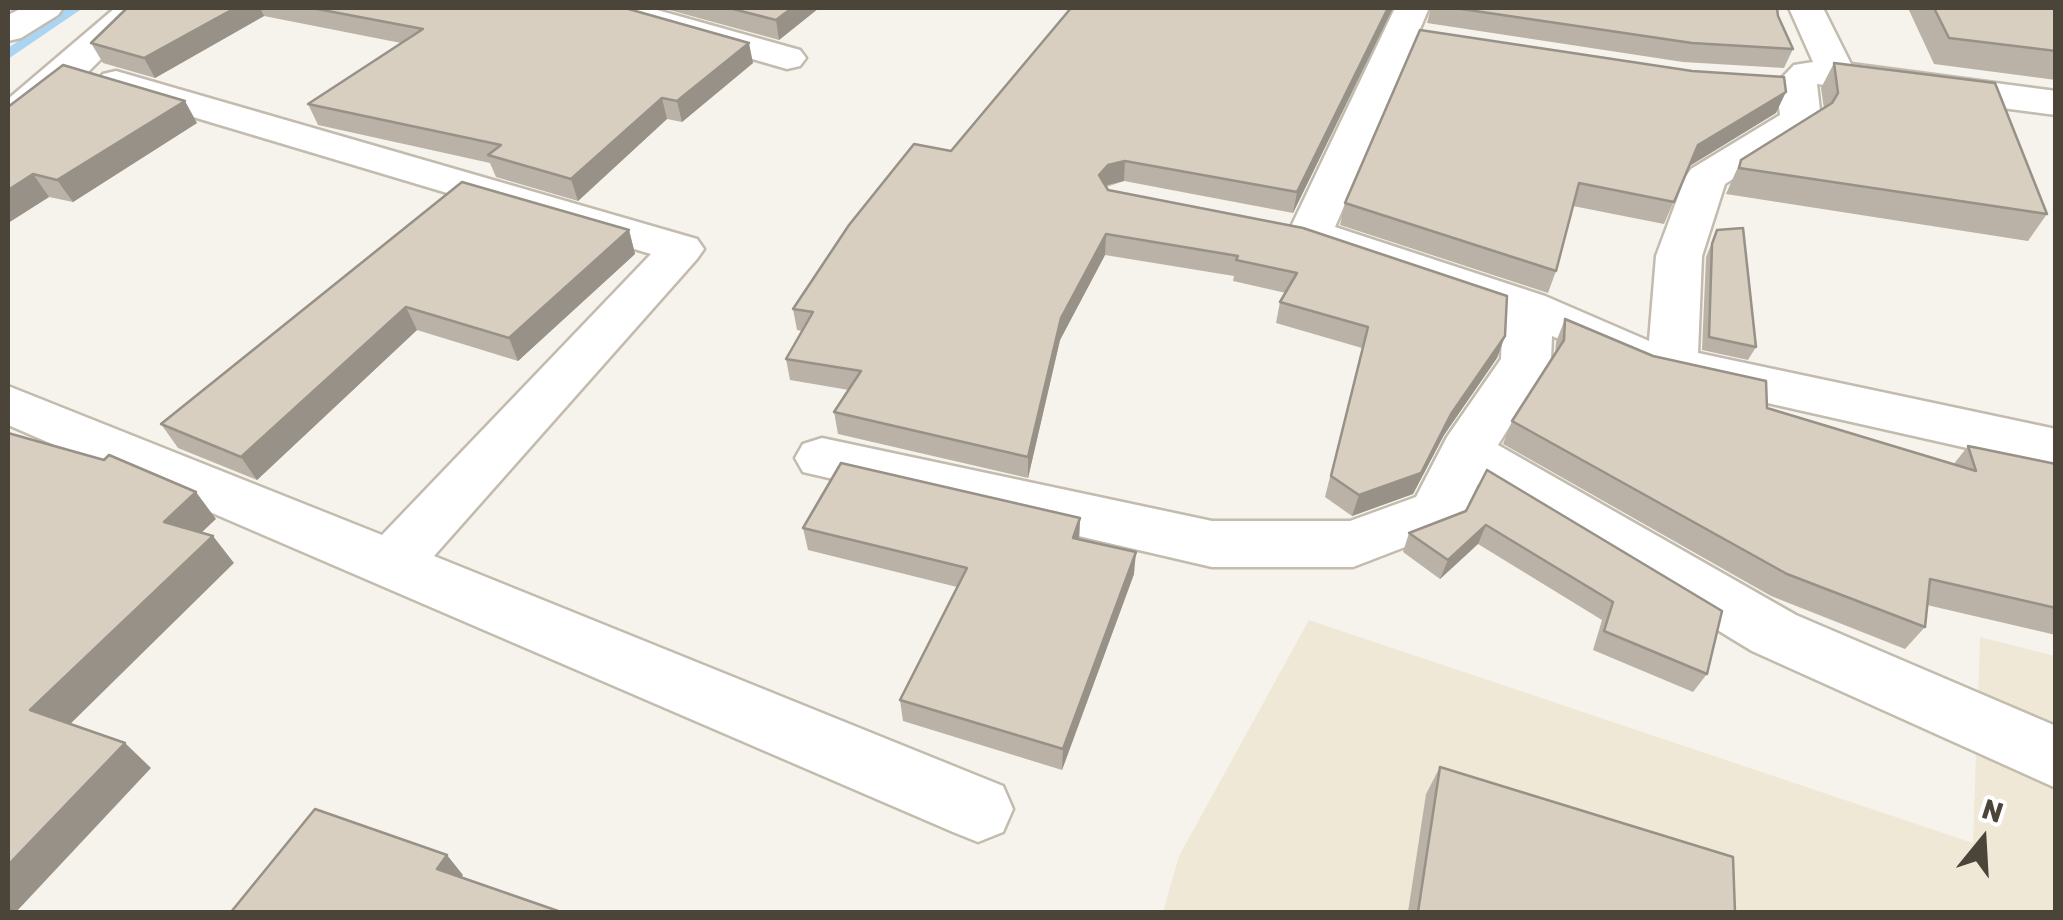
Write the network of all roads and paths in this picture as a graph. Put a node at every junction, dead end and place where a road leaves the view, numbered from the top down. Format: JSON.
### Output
{"nodes":[{"id":1,"x":46,"y":8,"type":"edge"},
{"id":2,"x":135,"y":8,"type":"edge"},
{"id":3,"x":613,"y":8,"type":"edge"},
{"id":4,"x":1806,"y":8,"type":"edge"},
{"id":5,"x":1416,"y":26,"type":"edge"},
{"id":6,"x":8,"y":30,"type":"edge"},
{"id":7,"x":787,"y":58,"type":"dead end"},
{"id":8,"x":70,"y":68,"type":"junction"},
{"id":9,"x":1838,"y":73,"type":"junction"},
{"id":10,"x":2056,"y":103,"type":"edge"},
{"id":11,"x":8,"y":118,"type":"edge"},
{"id":12,"x":463,"y":184,"type":"junction"},
{"id":13,"x":417,"y":221,"type":"edge"},
{"id":14,"x":1528,"y":306,"type":"junction"},
{"id":15,"x":1672,"y":364,"type":"junction"},
{"id":16,"x":8,"y":404,"type":"edge"},
{"id":17,"x":2056,"y":449,"type":"edge"},
{"id":18,"x":1466,"y":451,"type":"junction"},
{"id":19,"x":822,"y":458,"type":"dead end"},
{"id":20,"x":391,"y":564,"type":"junction"},
{"id":21,"x":2056,"y":758,"type":"edge"},
{"id":22,"x":978,"y":810,"type":"dead end"}],
"edges":[{"from":1,"to":6,"type":"street"},
{"from":2,"to":8,"type":"street"},
{"from":3,"to":7,"type":"street"},
{"from":4,"to":9,"type":"street"},
{"from":5,"to":14,"type":"street"},
{"from":8,"to":11,"type":"street"},
{"from":8,"to":12,"type":"street"},
{"from":9,"to":10,"type":"street"},
{"from":9,"to":15,"type":"street"},
{"from":12,"to":13,"type":"street"},
{"from":12,"to":20,"type":"street"},
{"from":14,"to":15,"type":"street"},
{"from":14,"to":18,"type":"street"},
{"from":15,"to":17,"type":"street"},
{"from":16,"to":20,"type":"street"},
{"from":18,"to":19,"type":"street"},
{"from":18,"to":21,"type":"street"},
{"from":20,"to":22,"type":"street"}]}
